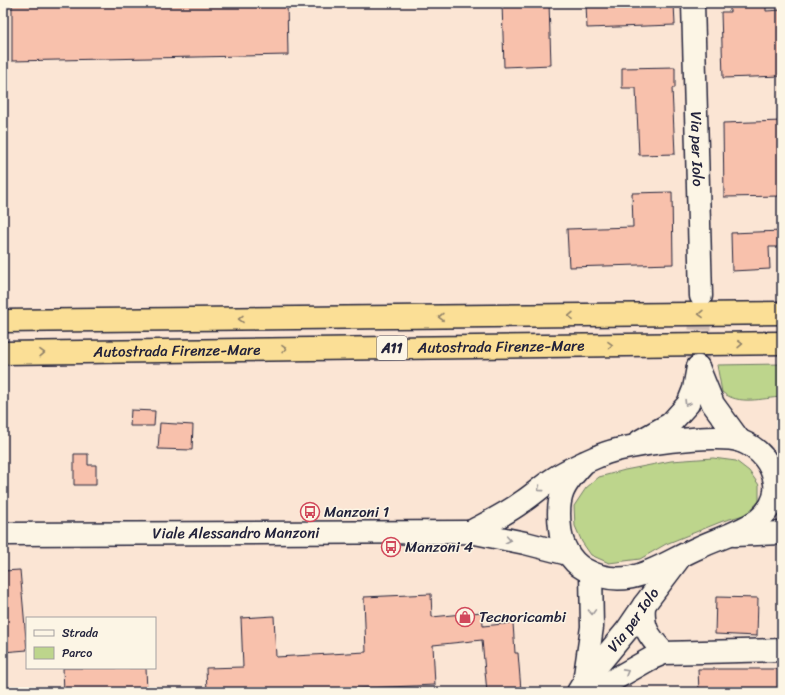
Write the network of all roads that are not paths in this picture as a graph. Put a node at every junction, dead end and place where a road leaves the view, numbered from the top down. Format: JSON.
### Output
{"nodes":[{"id":1,"x":693,"y":3,"type":"edge"},
{"id":2,"x":701,"y":296,"type":"tunnel mouth"},
{"id":3,"x":782,"y":314,"type":"edge"},
{"id":4,"x":3,"y":321,"type":"edge"},
{"id":5,"x":782,"y":343,"type":"edge"},
{"id":6,"x":3,"y":353,"type":"edge"},
{"id":7,"x":740,"y":441,"type":"junction"},
{"id":8,"x":629,"y":447,"type":"junction"},
{"id":9,"x":585,"y":462,"type":"junction"},
{"id":10,"x":774,"y":462,"type":"edge"},
{"id":11,"x":470,"y":532,"type":"junction"},
{"id":12,"x":782,"y":533,"type":"edge"},
{"id":13,"x":3,"y":534,"type":"edge"},
{"id":14,"x":730,"y":536,"type":"junction"},
{"id":15,"x":568,"y":554,"type":"junction"},
{"id":16,"x":681,"y":556,"type":"junction"},
{"id":17,"x":590,"y":573,"type":"junction"},
{"id":18,"x":644,"y":605,"type":"junction"},
{"id":19,"x":782,"y":650,"type":"edge"},
{"id":20,"x":664,"y":653,"type":"junction"},
{"id":21,"x":585,"y":689,"type":"edge"}],
"edges":[{"from":1,"to":2,"type":"street","name":"Via per Iolo"},
{"from":3,"to":4,"type":"highway","name":"Autostrada Firenze-Mare","number":"A11","one_way":true},
{"from":6,"to":5,"type":"highway","name":"Autostrada Firenze-Mare","number":"A11","one_way":true},
{"from":7,"to":8,"type":"street"},
{"from":7,"to":8,"type":"street","one_way":true},
{"from":7,"to":10,"type":"street"},
{"from":8,"to":9,"type":"street"},
{"from":9,"to":11,"type":"street","one_way":true},
{"from":9,"to":15,"type":"street"},
{"from":10,"to":14,"type":"street"},
{"from":11,"to":13,"type":"street","name":"Viale Alessandro Manzoni"},
{"from":11,"to":15,"type":"street","name":"Viale Alessandro Manzoni","one_way":true},
{"from":12,"to":14,"type":"street"},
{"from":14,"to":16,"type":"street"},
{"from":15,"to":17,"type":"street"},
{"from":16,"to":17,"type":"street"},
{"from":16,"to":18,"type":"street","name":"Via per Iolo"},
{"from":17,"to":21,"type":"street","name":"Via per Iolo","one_way":true},
{"from":18,"to":20,"type":"street"},
{"from":18,"to":21,"type":"street","name":"Via per Iolo"},
{"from":19,"to":20,"type":"street"},
{"from":21,"to":20,"type":"street","one_way":true}]}
